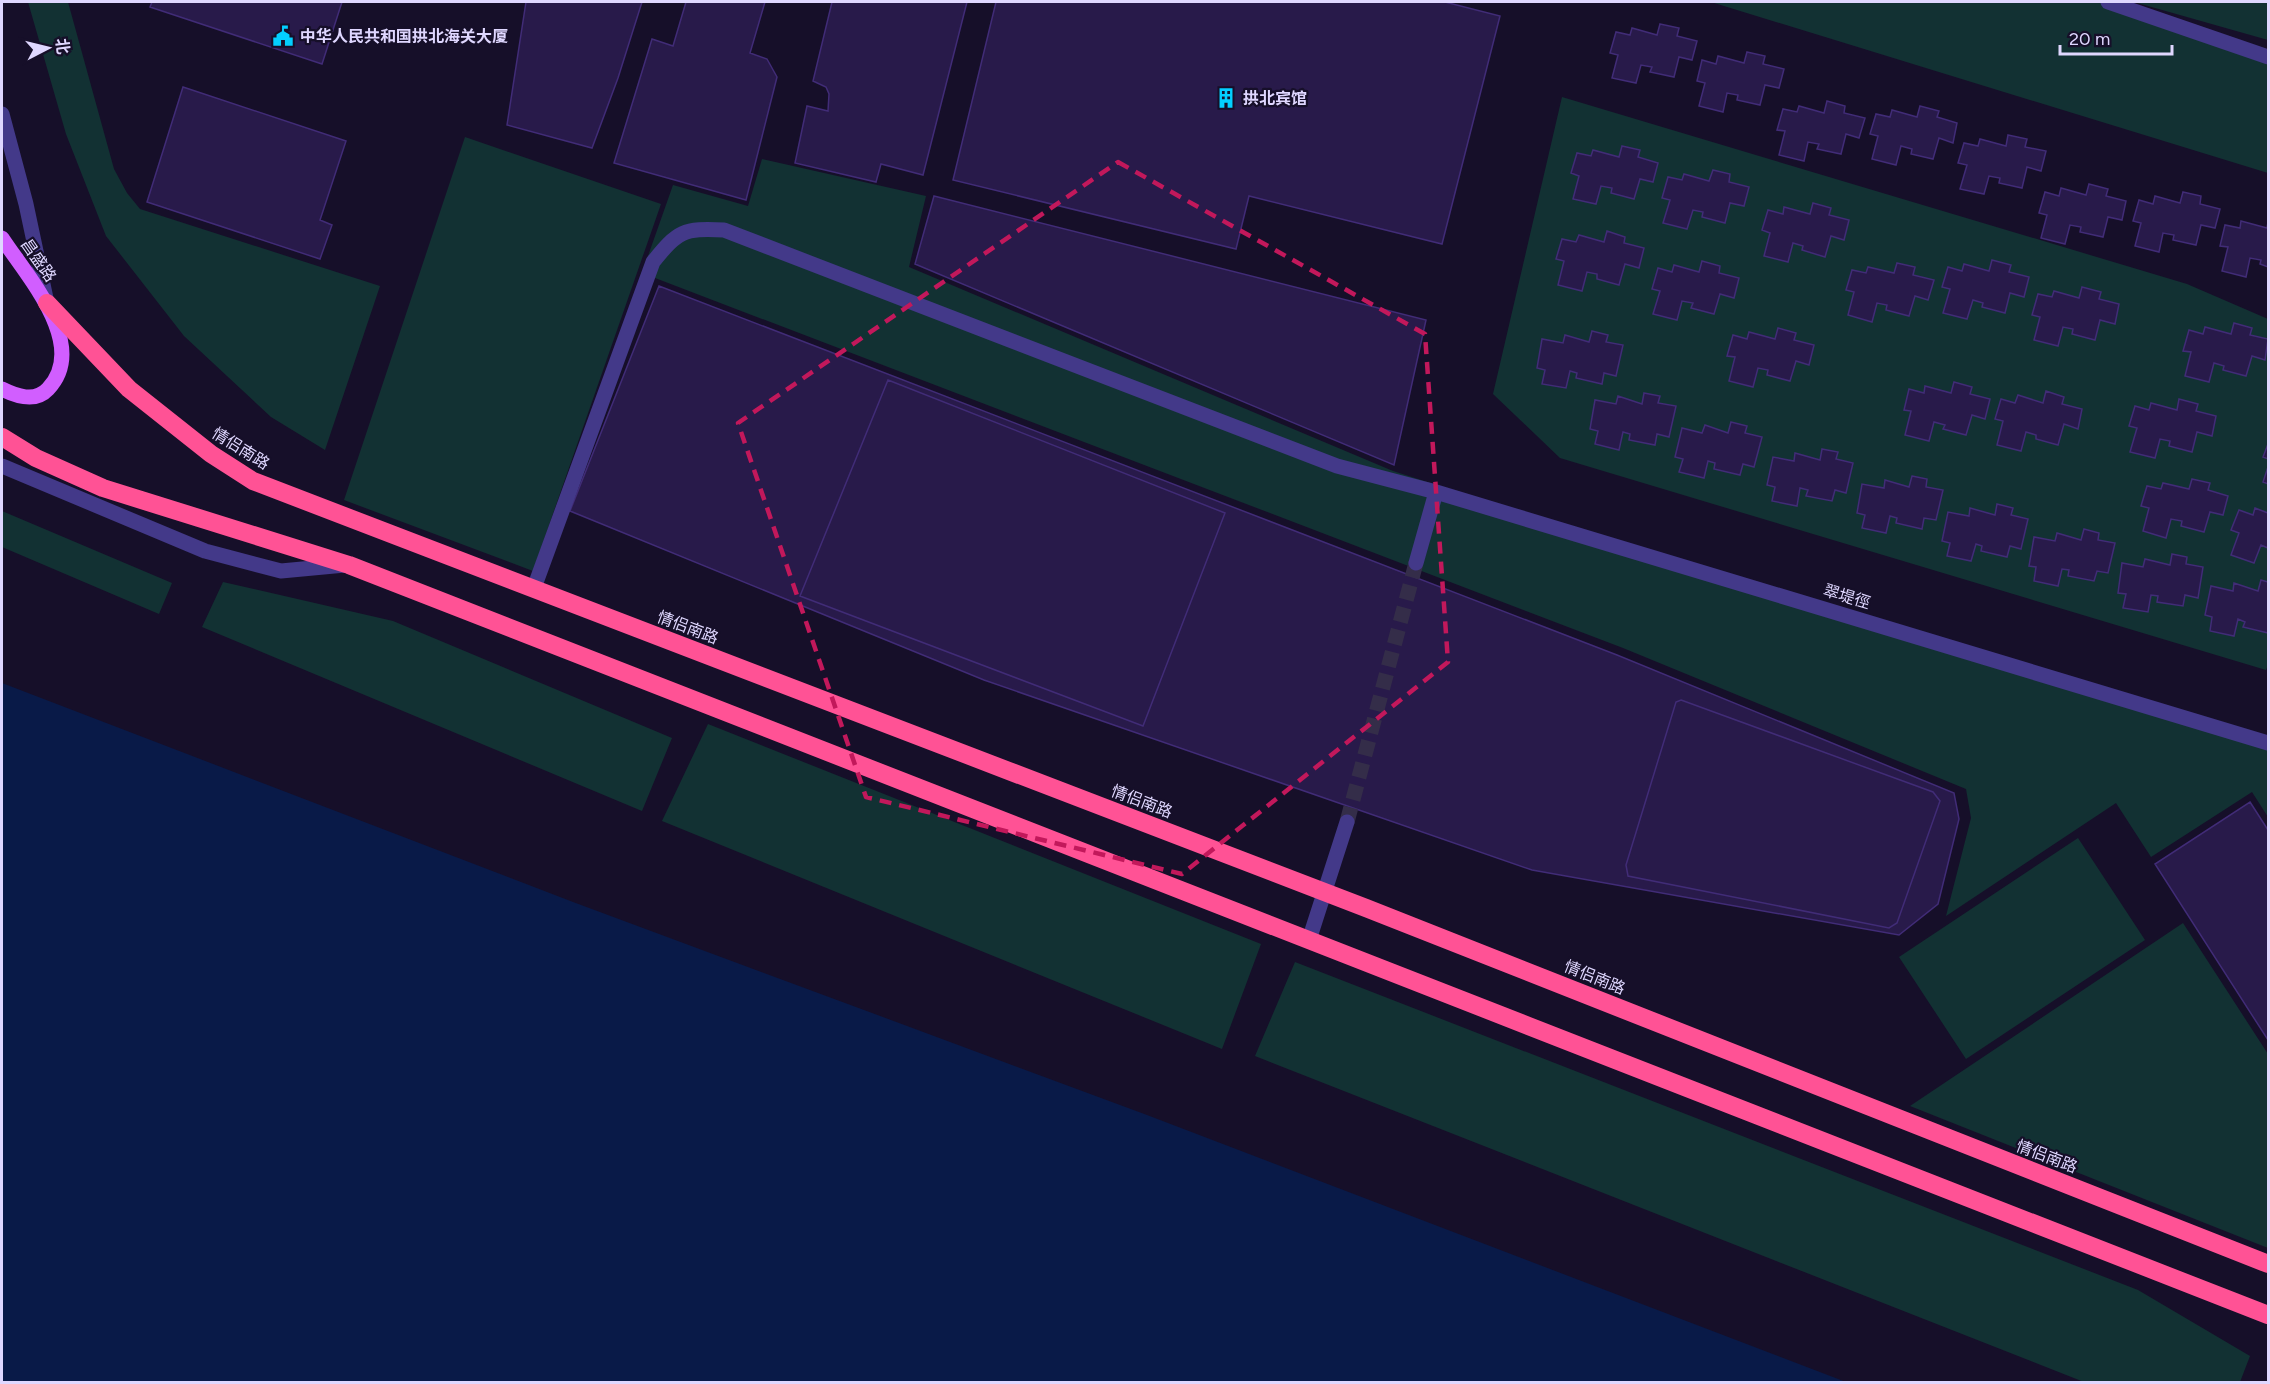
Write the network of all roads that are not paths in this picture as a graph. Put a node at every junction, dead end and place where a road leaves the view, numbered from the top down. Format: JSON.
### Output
{"nodes":[{"id":1,"x":2108,"y":2,"type":"edge"},
{"id":2,"x":2268,"y":57,"type":"edge"},
{"id":3,"x":2,"y":114,"type":"edge"},
{"id":4,"x":2,"y":238,"type":"edge"},
{"id":5,"x":47,"y":303,"type":"junction"},
{"id":6,"x":2,"y":389,"type":"edge"},
{"id":7,"x":2,"y":437,"type":"edge"},
{"id":8,"x":2,"y":466,"type":"edge"},
{"id":9,"x":1436,"y":492,"type":"junction"},
{"id":10,"x":1416,"y":563,"type":"tunnel mouth"},
{"id":11,"x":349,"y":565,"type":"junction"},
{"id":12,"x":534,"y":588,"type":"junction"},
{"id":13,"x":2268,"y":742,"type":"edge"},
{"id":14,"x":1347,"y":822,"type":"tunnel mouth"},
{"id":15,"x":1326,"y":892,"type":"junction"},
{"id":16,"x":1309,"y":940,"type":"junction"},
{"id":17,"x":2268,"y":1264,"type":"edge"},
{"id":18,"x":2268,"y":1315,"type":"edge"}],
"edges":[{"from":1,"to":2,"type":"street"},
{"from":3,"to":5,"type":"street"},
{"from":4,"to":5,"type":"main road","name":"昌盛路"},
{"from":5,"to":6,"type":"main road","name":"昌盛路"},
{"from":5,"to":12,"type":"highway","name":"情侣南路"},
{"from":7,"to":11,"type":"highway"},
{"from":8,"to":11,"type":"street"},
{"from":9,"to":10,"type":"street"},
{"from":9,"to":12,"type":"street","name":"翠堤徑"},
{"from":9,"to":13,"type":"street","name":"翠堤徑"},
{"from":11,"to":16,"type":"highway"},
{"from":12,"to":15,"type":"highway","name":"情侣南路"},
{"from":14,"to":15,"type":"street"},
{"from":15,"to":16,"type":"street"},
{"from":15,"to":17,"type":"highway","name":"情侣南路"},
{"from":16,"to":18,"type":"highway"}]}
